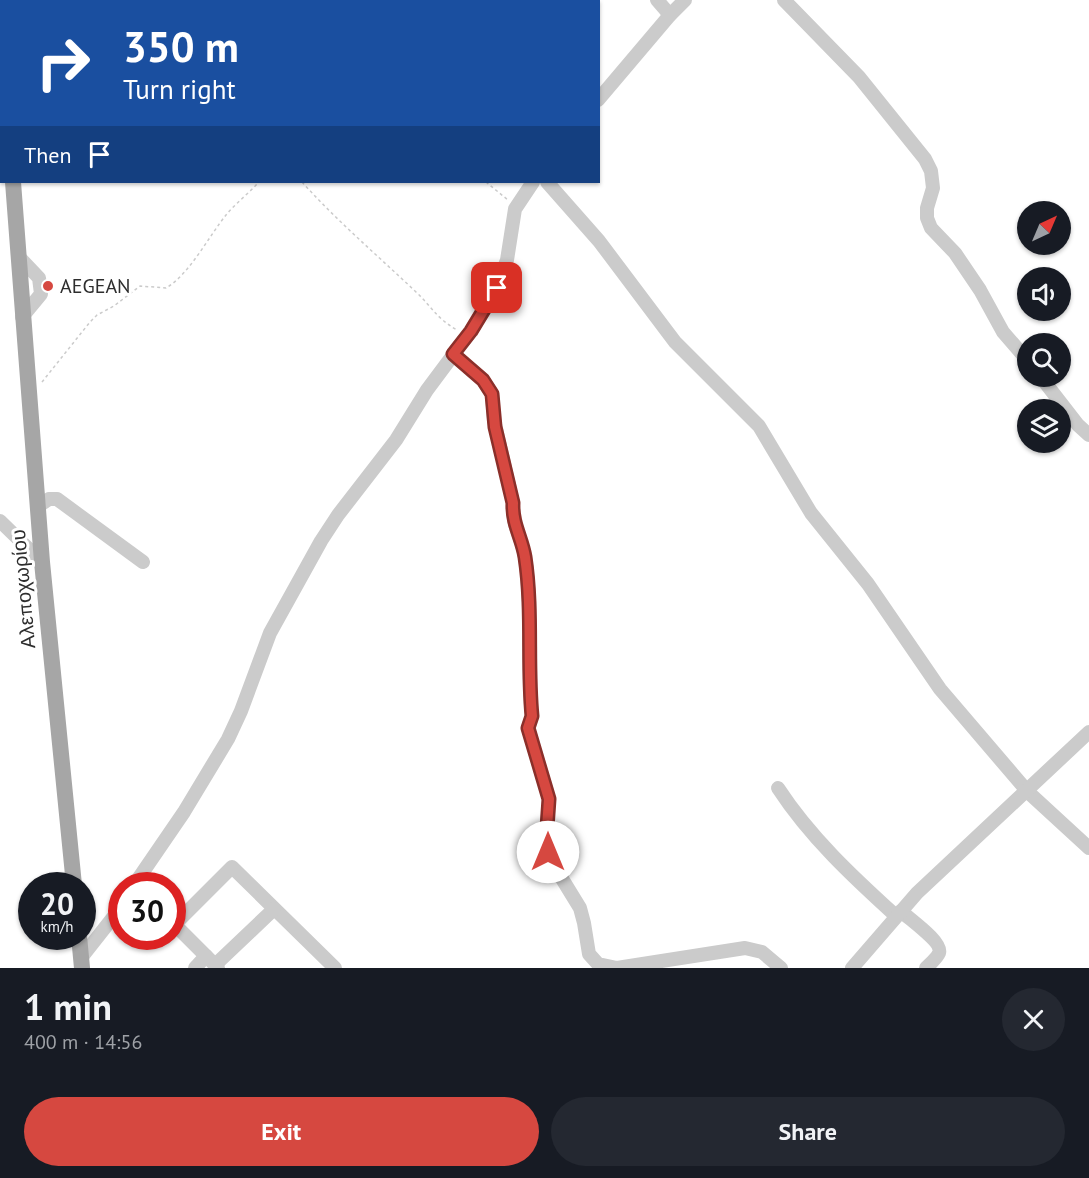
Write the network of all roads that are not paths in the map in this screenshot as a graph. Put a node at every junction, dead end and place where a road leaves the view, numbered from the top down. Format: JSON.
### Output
{"nodes":[{"id":1,"x":657,"y":0,"type":"edge"},
{"id":2,"x":685,"y":0,"type":"edge"},
{"id":3,"x":784,"y":0,"type":"edge"},
{"id":4,"x":670,"y":15,"type":"junction"},
{"id":5,"x":600,"y":98,"type":"edge"},
{"id":6,"x":13,"y":183,"type":"edge"},
{"id":7,"x":532,"y":183,"type":"edge"},
{"id":8,"x":548,"y":183,"type":"edge"},
{"id":9,"x":1017,"y":348,"type":"edge"},
{"id":10,"x":453,"y":354,"type":"junction"},
{"id":11,"x":1049,"y":387,"type":"edge"},
{"id":12,"x":1089,"y":435,"type":"edge"},
{"id":13,"x":37,"y":507,"type":"junction"},
{"id":14,"x":0,"y":521,"type":"edge"},
{"id":15,"x":42,"y":562,"type":"junction"},
{"id":16,"x":143,"y":562,"type":"dead end"},
{"id":17,"x":1089,"y":732,"type":"edge"},
{"id":18,"x":778,"y":788,"type":"dead end"},
{"id":19,"x":1028,"y":792,"type":"junction"},
{"id":20,"x":1089,"y":848,"type":"edge"},
{"id":21,"x":73,"y":872,"type":"edge"},
{"id":22,"x":143,"y":872,"type":"edge"},
{"id":23,"x":274,"y":909,"type":"junction"},
{"id":24,"x":186,"y":911,"type":"edge"},
{"id":25,"x":899,"y":914,"type":"junction"},
{"id":26,"x":108,"y":926,"type":"edge"},
{"id":27,"x":186,"y":935,"type":"edge"},
{"id":28,"x":82,"y":963,"type":"edge"},
{"id":29,"x":213,"y":963,"type":"edge"},
{"id":30,"x":195,"y":968,"type":"edge"},
{"id":31,"x":335,"y":968,"type":"edge"},
{"id":32,"x":781,"y":968,"type":"edge"},
{"id":33,"x":852,"y":968,"type":"edge"},
{"id":34,"x":927,"y":968,"type":"edge"}],
"edges":[{"from":1,"to":4,"type":"street"},
{"from":2,"to":4,"type":"street"},
{"from":3,"to":9,"type":"street"},
{"from":4,"to":5,"type":"street"},
{"from":6,"to":13,"type":"main road","name":"Αλεποχωρίου"},
{"from":7,"to":10,"type":"street"},
{"from":8,"to":19,"type":"street"},
{"from":10,"to":22,"type":"street"},
{"from":10,"to":32,"type":"street"},
{"from":11,"to":12,"type":"street"},
{"from":13,"to":15,"type":"main road","name":"Αλεποχωρίου"},
{"from":13,"to":16,"type":"street"},
{"from":14,"to":15,"type":"street"},
{"from":15,"to":21,"type":"main road","name":"Αλεποχωρίου"},
{"from":17,"to":19,"type":"street"},
{"from":18,"to":25,"type":"street"},
{"from":19,"to":20,"type":"street"},
{"from":19,"to":25,"type":"street"},
{"from":23,"to":24,"type":"street"},
{"from":23,"to":29,"type":"street"},
{"from":23,"to":31,"type":"street"},
{"from":25,"to":33,"type":"street"},
{"from":25,"to":34,"type":"street"},
{"from":26,"to":28,"type":"street"},
{"from":27,"to":29,"type":"street"},
{"from":29,"to":30,"type":"street"}]}
